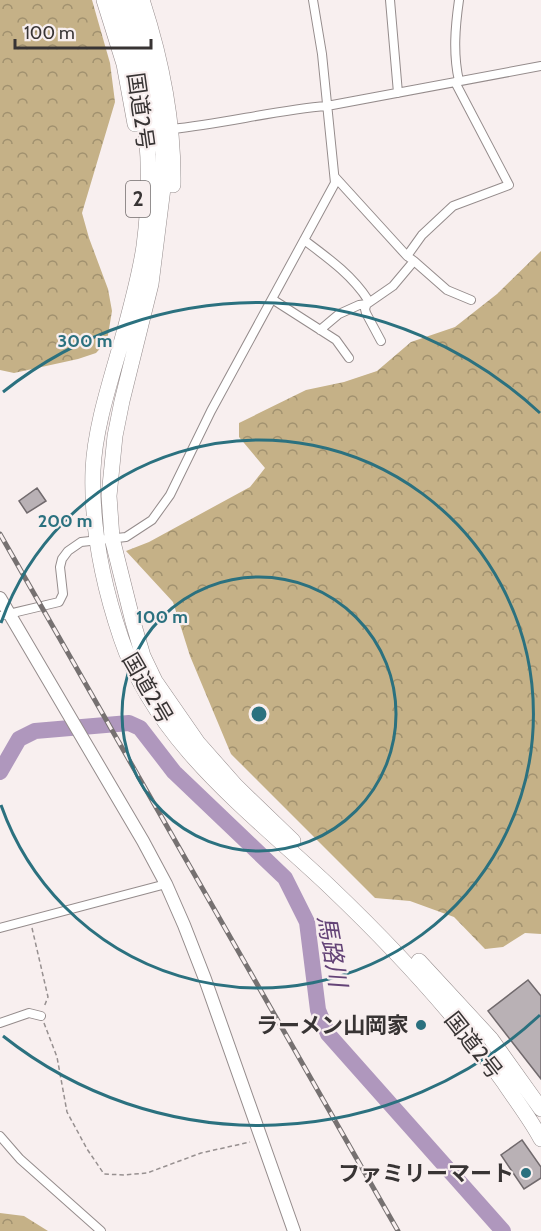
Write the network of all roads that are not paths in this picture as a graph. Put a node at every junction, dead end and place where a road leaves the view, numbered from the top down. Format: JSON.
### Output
{"nodes":[{"id":1,"x":104,"y":0,"type":"edge"},
{"id":2,"x":115,"y":0,"type":"edge"},
{"id":3,"x":130,"y":0,"type":"edge"},
{"id":4,"x":142,"y":0,"type":"edge"},
{"id":5,"x":313,"y":0,"type":"edge"},
{"id":6,"x":390,"y":0,"type":"edge"},
{"id":7,"x":459,"y":0,"type":"edge"},
{"id":8,"x":541,"y":66,"type":"edge"},
{"id":9,"x":457,"y":82,"type":"junction"},
{"id":10,"x":398,"y":93,"type":"junction"},
{"id":11,"x":327,"y":106,"type":"junction"},
{"id":12,"x":171,"y":129,"type":"junction"},
{"id":13,"x":335,"y":176,"type":"junction"},
{"id":14,"x":304,"y":240,"type":"junction"},
{"id":15,"x":411,"y":258,"type":"junction"},
{"id":16,"x":272,"y":299,"type":"junction"},
{"id":17,"x":471,"y":300,"type":"dead end"},
{"id":18,"x":367,"y":304,"type":"junction"},
{"id":19,"x":320,"y":330,"type":"junction"},
{"id":20,"x":381,"y":341,"type":"dead end"},
{"id":21,"x":348,"y":358,"type":"dead end"},
{"id":22,"x":114,"y":400,"type":"junction"},
{"id":23,"x":104,"y":539,"type":"junction"},
{"id":24,"x":0,"y":598,"type":"edge"},
{"id":25,"x":4,"y":615,"type":"edge"},
{"id":26,"x":166,"y":884,"type":"junction"},
{"id":27,"x":0,"y":928,"type":"edge"},
{"id":28,"x":41,"y":1016,"type":"road end"},
{"id":29,"x":0,"y":1023,"type":"edge"},
{"id":30,"x":541,"y":1109,"type":"edge"},
{"id":31,"x":0,"y":1136,"type":"edge"},
{"id":32,"x":541,"y":1139,"type":"edge"},
{"id":33,"x":101,"y":1231,"type":"edge"},
{"id":34,"x":294,"y":1231,"type":"edge"}],
"edges":[{"from":1,"to":22,"type":"highway","number":"2"},
{"from":2,"to":22,"type":"highway","name":"国道2号","number":"2"},
{"from":3,"to":22,"type":"highway","name":"国道2号","number":"2"},
{"from":4,"to":12,"type":"highway"},
{"from":5,"to":11,"type":"street"},
{"from":6,"to":10,"type":"street"},
{"from":7,"to":9,"type":"street"},
{"from":8,"to":9,"type":"street"},
{"from":9,"to":10,"type":"street"},
{"from":9,"to":15,"type":"street"},
{"from":10,"to":11,"type":"street"},
{"from":11,"to":12,"type":"street"},
{"from":11,"to":13,"type":"street"},
{"from":12,"to":22,"type":"highway"},
{"from":13,"to":14,"type":"street"},
{"from":13,"to":15,"type":"street"},
{"from":14,"to":16,"type":"street"},
{"from":14,"to":18,"type":"street"},
{"from":15,"to":17,"type":"street"},
{"from":15,"to":18,"type":"street"},
{"from":16,"to":19,"type":"street"},
{"from":16,"to":23,"type":"street"},
{"from":18,"to":19,"type":"street"},
{"from":18,"to":20,"type":"street"},
{"from":19,"to":21,"type":"street"},
{"from":22,"to":23,"type":"highway","name":"国道2号","number":"2"},
{"from":23,"to":25,"type":"street"},
{"from":23,"to":30,"type":"highway","name":"国道2号","number":"2"},
{"from":23,"to":32,"type":"highway","name":"国道2号","number":"2"},
{"from":24,"to":25,"type":"street"},
{"from":25,"to":26,"type":"street"},
{"from":26,"to":27,"type":"street"},
{"from":26,"to":34,"type":"street"},
{"from":28,"to":29,"type":"street"},
{"from":31,"to":33,"type":"street"}]}
